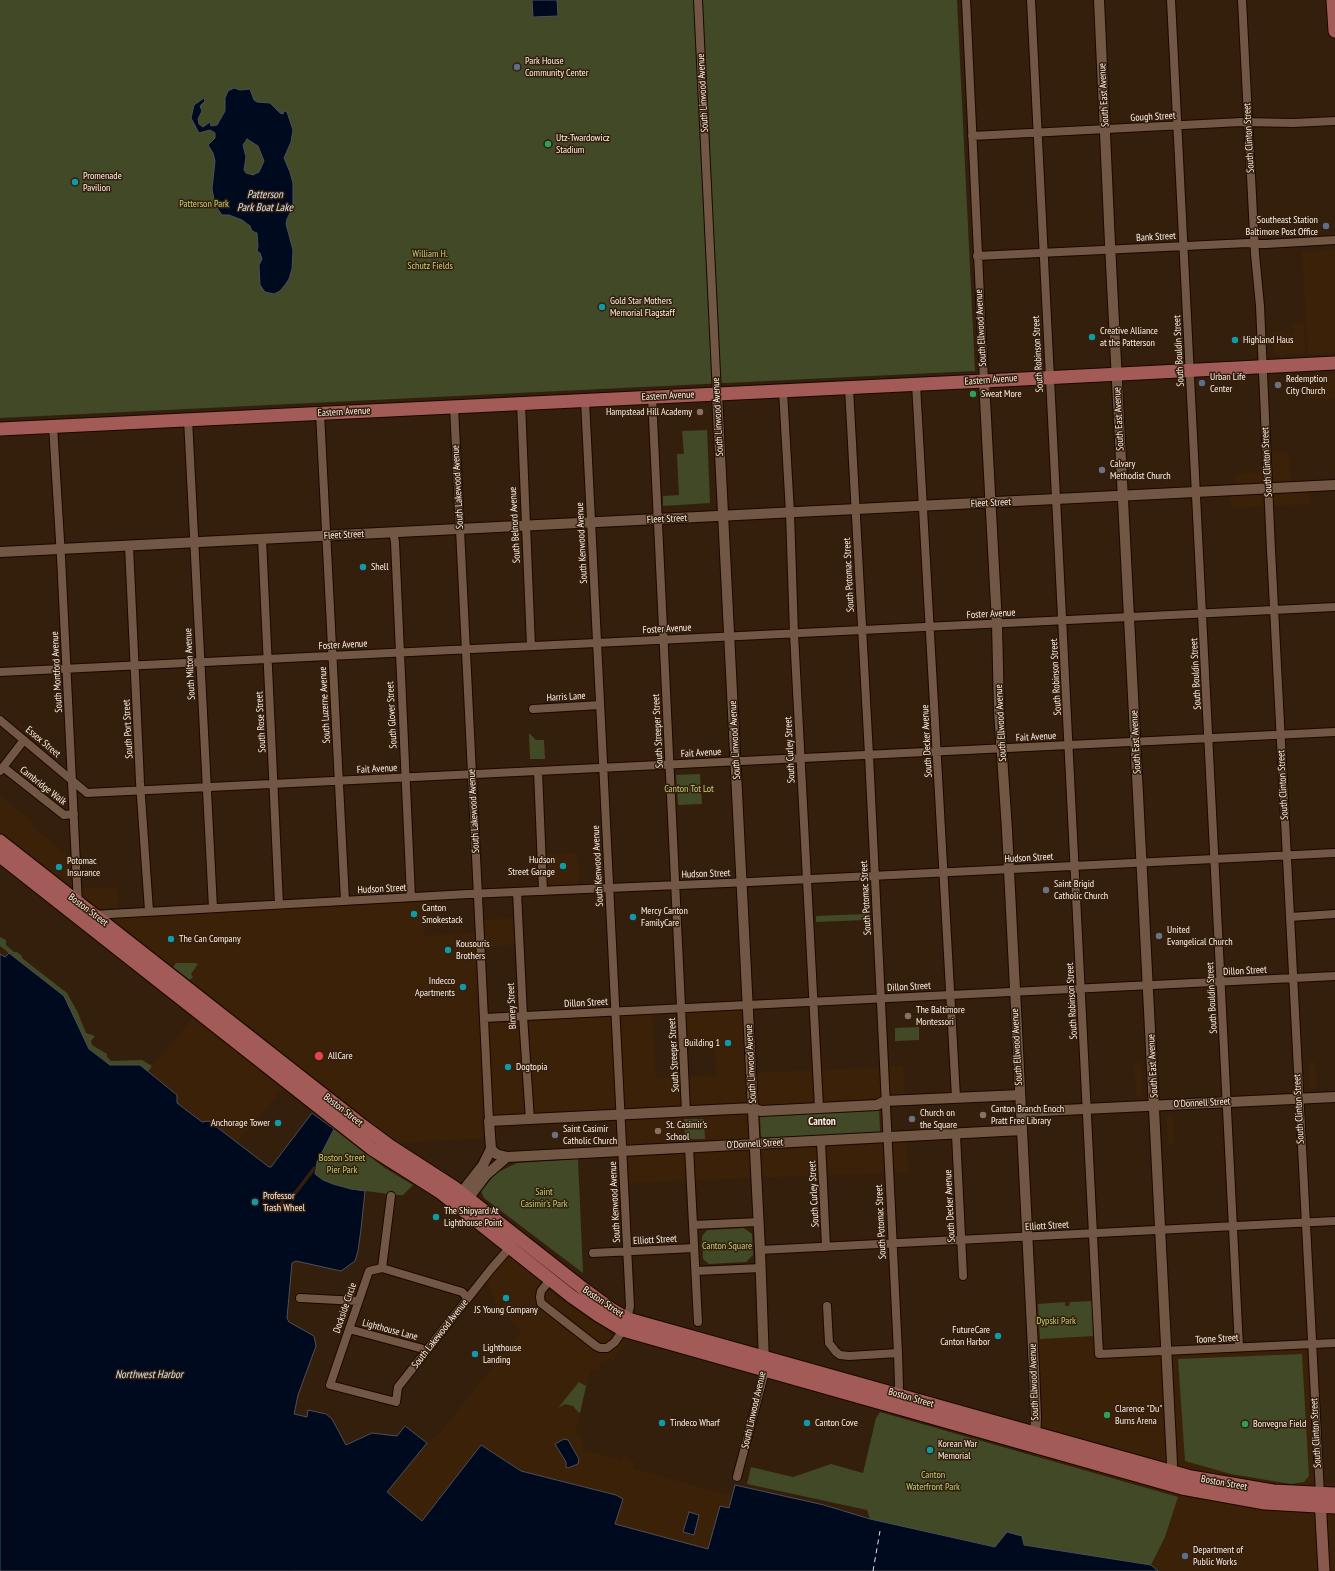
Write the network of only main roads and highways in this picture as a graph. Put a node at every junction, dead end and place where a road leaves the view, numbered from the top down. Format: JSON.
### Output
{"nodes":[{"id":1,"x":1333,"y":0,"type":"edge"},
{"id":2,"x":1335,"y":20,"type":"edge"},
{"id":3,"x":1335,"y":31,"type":"edge"},
{"id":4,"x":1335,"y":362,"type":"edge"},
{"id":5,"x":0,"y":429,"type":"edge"},
{"id":6,"x":0,"y":841,"type":"edge"},
{"id":7,"x":0,"y":856,"type":"edge"},
{"id":8,"x":461,"y":1201,"type":"junction"},
{"id":9,"x":514,"y":1243,"type":"junction"},
{"id":10,"x":626,"y":1324,"type":"junction"},
{"id":11,"x":1171,"y":1478,"type":"junction"},
{"id":12,"x":1335,"y":1494,"type":"edge"},
{"id":13,"x":1320,"y":1500,"type":"junction"},
{"id":14,"x":1335,"y":1507,"type":"edge"},
{"id":15,"x":1324,"y":1571,"type":"edge"}],
"edges":[{"from":1,"to":2,"type":"main road"},
{"from":2,"to":3,"type":"main road"},
{"from":4,"to":5,"type":"main road","name":"Eastern Avenue"},
{"from":6,"to":8,"type":"main road","name":"Boston Street"},
{"from":7,"to":8,"type":"main road","name":"Boston Street"},
{"from":8,"to":9,"type":"main road","name":"Boston Street"},
{"from":9,"to":10,"type":"main road","name":"Boston Street"},
{"from":9,"to":10,"type":"main road","name":"Boston Street"},
{"from":10,"to":11,"type":"main road","name":"Boston Street"},
{"from":10,"to":11,"type":"main road","name":"Boston Street"},
{"from":11,"to":13,"type":"main road","name":"Boston Street"},
{"from":12,"to":13,"type":"main road","name":"Boston Street"},
{"from":13,"to":14,"type":"main road","name":"Boston Street"},
{"from":13,"to":15,"type":"main road","name":"South Clinton Street"}]}
